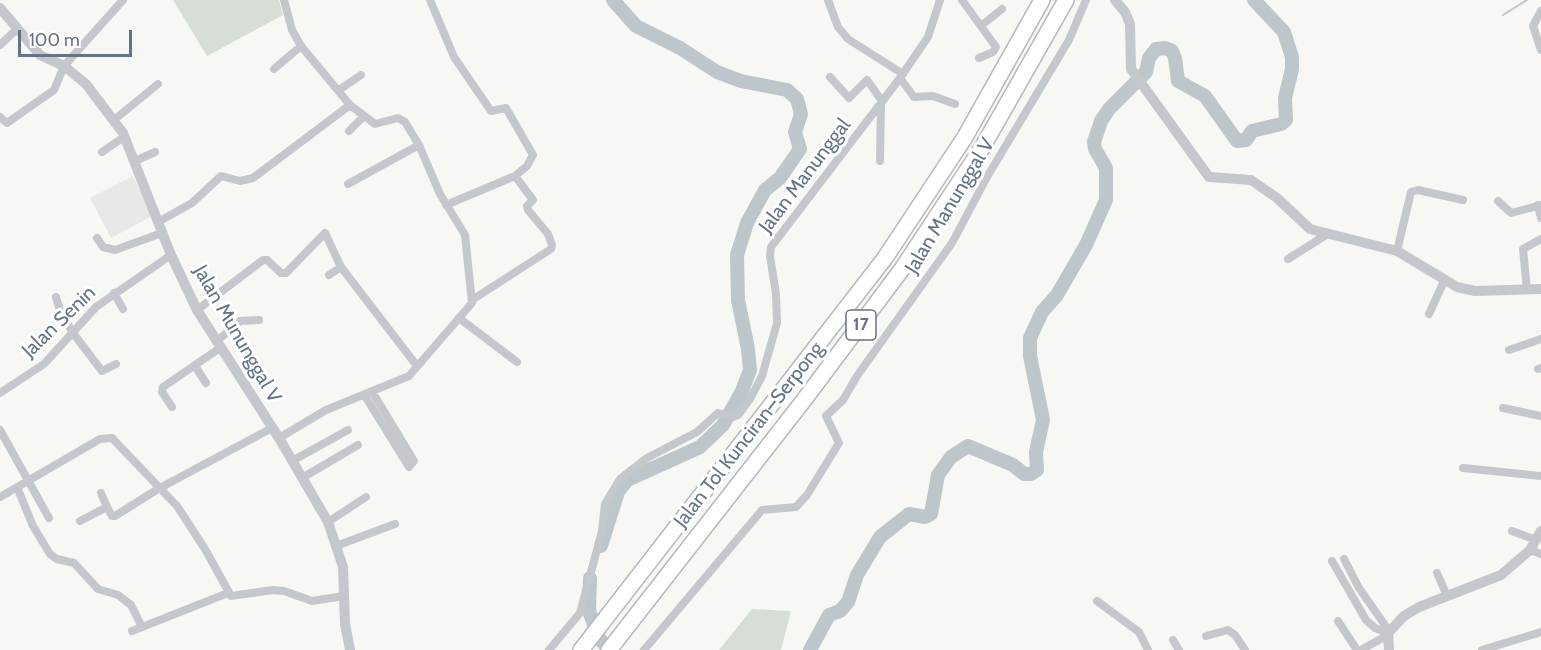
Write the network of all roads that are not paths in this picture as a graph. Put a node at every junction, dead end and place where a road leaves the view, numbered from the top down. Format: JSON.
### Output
{"nodes":[{"id":1,"x":123,"y":0,"type":"edge"},
{"id":2,"x":284,"y":0,"type":"edge"},
{"id":3,"x":430,"y":0,"type":"edge"},
{"id":4,"x":828,"y":0,"type":"edge"},
{"id":5,"x":940,"y":0,"type":"edge"},
{"id":6,"x":962,"y":0,"type":"edge"},
{"id":7,"x":1042,"y":0,"type":"edge"},
{"id":8,"x":1066,"y":0,"type":"edge"},
{"id":9,"x":1086,"y":0,"type":"edge"},
{"id":10,"x":1115,"y":0,"type":"edge"},
{"id":11,"x":1002,"y":9,"type":"dead end"},
{"id":12,"x":1541,"y":10,"type":"edge"},
{"id":13,"x":2,"y":15,"type":"edge"},
{"id":14,"x":982,"y":25,"type":"junction"},
{"id":15,"x":17,"y":29,"type":"junction"},
{"id":16,"x":0,"y":45,"type":"edge"},
{"id":17,"x":301,"y":46,"type":"junction"},
{"id":18,"x":1541,"y":50,"type":"edge"},
{"id":19,"x":980,"y":58,"type":"dead end"},
{"id":20,"x":64,"y":66,"type":"junction"},
{"id":21,"x":274,"y":69,"type":"dead end"},
{"id":22,"x":361,"y":75,"type":"dead end"},
{"id":23,"x":902,"y":76,"type":"junction"},
{"id":24,"x":830,"y":77,"type":"dead end"},
{"id":25,"x":158,"y":84,"type":"dead end"},
{"id":26,"x":339,"y":90,"type":"junction"},
{"id":27,"x":881,"y":101,"type":"junction"},
{"id":28,"x":955,"y":104,"type":"dead end"},
{"id":29,"x":350,"y":105,"type":"junction"},
{"id":30,"x":364,"y":116,"type":"junction"},
{"id":31,"x":0,"y":117,"type":"edge"},
{"id":32,"x":114,"y":120,"type":"junction"},
{"id":33,"x":349,"y":131,"type":"dead end"},
{"id":34,"x":124,"y":137,"type":"junction"},
{"id":35,"x":419,"y":145,"type":"junction"},
{"id":36,"x":102,"y":152,"type":"dead end"},
{"id":37,"x":155,"y":152,"type":"dead end"},
{"id":38,"x":135,"y":161,"type":"junction"},
{"id":39,"x":880,"y":161,"type":"dead end"},
{"id":40,"x":515,"y":176,"type":"junction"},
{"id":41,"x":348,"y":184,"type":"dead end"},
{"id":42,"x":1463,"y":200,"type":"dead end"},
{"id":43,"x":1498,"y":201,"type":"dead end"},
{"id":44,"x":446,"y":205,"type":"junction"},
{"id":45,"x":1540,"y":205,"type":"edge"},
{"id":46,"x":1541,"y":218,"type":"edge"},
{"id":47,"x":158,"y":222,"type":"junction"},
{"id":48,"x":162,"y":233,"type":"junction"},
{"id":49,"x":1326,"y":235,"type":"junction"},
{"id":50,"x":97,"y":238,"type":"dead end"},
{"id":51,"x":1541,"y":239,"type":"edge"},
{"id":52,"x":1397,"y":251,"type":"junction"},
{"id":53,"x":171,"y":255,"type":"junction"},
{"id":54,"x":1288,"y":259,"type":"dead end"},
{"id":55,"x":341,"y":267,"type":"junction"},
{"id":56,"x":329,"y":275,"type":"dead end"},
{"id":57,"x":1444,"y":281,"type":"junction"},
{"id":58,"x":1541,"y":289,"type":"edge"},
{"id":59,"x":1527,"y":290,"type":"junction"},
{"id":60,"x":114,"y":293,"type":"junction"},
{"id":61,"x":56,"y":297,"type":"dead end"},
{"id":62,"x":472,"y":300,"type":"junction"},
{"id":63,"x":123,"y":309,"type":"dead end"},
{"id":64,"x":197,"y":310,"type":"junction"},
{"id":65,"x":1429,"y":315,"type":"dead end"},
{"id":66,"x":459,"y":318,"type":"junction"},
{"id":67,"x":259,"y":320,"type":"dead end"},
{"id":68,"x":73,"y":333,"type":"junction"},
{"id":69,"x":1541,"y":339,"type":"edge"},
{"id":70,"x":218,"y":345,"type":"junction"},
{"id":71,"x":1509,"y":350,"type":"dead end"},
{"id":72,"x":516,"y":362,"type":"dead end"},
{"id":73,"x":116,"y":364,"type":"dead end"},
{"id":74,"x":195,"y":366,"type":"junction"},
{"id":75,"x":417,"y":366,"type":"junction"},
{"id":76,"x":206,"y":383,"type":"dead end"},
{"id":77,"x":0,"y":393,"type":"edge"},
{"id":78,"x":369,"y":394,"type":"junction"},
{"id":79,"x":172,"y":407,"type":"dead end"},
{"id":80,"x":1503,"y":408,"type":"dead end"},
{"id":81,"x":1541,"y":416,"type":"edge"},
{"id":82,"x":272,"y":428,"type":"junction"},
{"id":83,"x":0,"y":430,"type":"edge"},
{"id":84,"x":348,"y":430,"type":"dead end"},
{"id":85,"x":279,"y":438,"type":"junction"},
{"id":86,"x":358,"y":445,"type":"dead end"},
{"id":87,"x":292,"y":461,"type":"junction"},
{"id":88,"x":1463,"y":468,"type":"dead end"},
{"id":89,"x":1541,"y":476,"type":"edge"},
{"id":90,"x":302,"y":478,"type":"junction"},
{"id":91,"x":29,"y":480,"type":"junction"},
{"id":92,"x":16,"y":487,"type":"junction"},
{"id":93,"x":158,"y":489,"type":"junction"},
{"id":94,"x":101,"y":493,"type":"dead end"},
{"id":95,"x":0,"y":497,"type":"edge"},
{"id":96,"x":366,"y":497,"type":"dead end"},
{"id":97,"x":107,"y":507,"type":"junction"},
{"id":98,"x":49,"y":518,"type":"dead end"},
{"id":99,"x":80,"y":521,"type":"dead end"},
{"id":100,"x":328,"y":522,"type":"junction"},
{"id":101,"x":395,"y":524,"type":"dead end"},
{"id":102,"x":1512,"y":531,"type":"dead end"},
{"id":103,"x":1538,"y":535,"type":"edge"},
{"id":104,"x":336,"y":546,"type":"junction"},
{"id":105,"x":1536,"y":552,"type":"edge"},
{"id":106,"x":1344,"y":559,"type":"dead end"},
{"id":107,"x":1332,"y":561,"type":"dead end"},
{"id":108,"x":1437,"y":573,"type":"dead end"},
{"id":109,"x":228,"y":593,"type":"junction"},
{"id":110,"x":344,"y":596,"type":"junction"},
{"id":111,"x":1447,"y":596,"type":"junction"},
{"id":112,"x":1097,"y":601,"type":"dead end"},
{"id":113,"x":1338,"y":621,"type":"dead end"},
{"id":114,"x":142,"y":627,"type":"junction"},
{"id":115,"x":132,"y":631,"type":"dead end"},
{"id":116,"x":1541,"y":632,"type":"edge"},
{"id":117,"x":1388,"y":633,"type":"junction"},
{"id":118,"x":1206,"y":636,"type":"dead end"},
{"id":119,"x":1173,"y":640,"type":"dead end"},
{"id":120,"x":350,"y":650,"type":"edge"},
{"id":121,"x":549,"y":650,"type":"edge"},
{"id":122,"x":581,"y":650,"type":"edge"},
{"id":123,"x":609,"y":650,"type":"edge"},
{"id":124,"x":644,"y":650,"type":"edge"},
{"id":125,"x":1148,"y":650,"type":"edge"},
{"id":126,"x":1179,"y":650,"type":"edge"},
{"id":127,"x":1245,"y":650,"type":"edge"},
{"id":128,"x":1359,"y":650,"type":"edge"},
{"id":129,"x":1389,"y":650,"type":"edge"},
{"id":130,"x":1482,"y":650,"type":"edge"}],
"edges":[{"from":1,"to":20,"type":"street"},
{"from":2,"to":17,"type":"street"},
{"from":3,"to":40,"type":"street"},
{"from":4,"to":23,"type":"street"},
{"from":5,"to":23,"type":"street","name":"Jalan Manunggal"},
{"from":6,"to":14,"type":"street"},
{"from":7,"to":122,"type":"highway","name":"Jalan Tol Kunciran–Serpong","number":"17"},
{"from":8,"to":123,"type":"highway","name":"Jalan Tol Kunciran–Serpong","number":"17"},
{"from":9,"to":124,"type":"street","name":"Jalan Manunggal V"},
{"from":10,"to":49,"type":"street"},
{"from":11,"to":14,"type":"street"},
{"from":12,"to":18,"type":"street"},
{"from":13,"to":15,"type":"street","name":"Jalan Mununggal V"},
{"from":14,"to":19,"type":"street"},
{"from":15,"to":16,"type":"street"},
{"from":15,"to":20,"type":"street","name":"Jalan Mununggal V"},
{"from":17,"to":21,"type":"street"},
{"from":17,"to":26,"type":"street"},
{"from":20,"to":31,"type":"street"},
{"from":20,"to":32,"type":"street","name":"Jalan Mununggal V"},
{"from":22,"to":26,"type":"street"},
{"from":23,"to":27,"type":"street","name":"Jalan Manunggal"},
{"from":23,"to":28,"type":"street"},
{"from":24,"to":27,"type":"street"},
{"from":25,"to":32,"type":"street"},
{"from":26,"to":29,"type":"street"},
{"from":27,"to":39,"type":"street"},
{"from":27,"to":121,"type":"street","name":"Jalan Manunggal"},
{"from":29,"to":30,"type":"street"},
{"from":29,"to":47,"type":"street"},
{"from":30,"to":33,"type":"street"},
{"from":30,"to":35,"type":"street"},
{"from":32,"to":34,"type":"street","name":"Jalan Mununggal V"},
{"from":34,"to":36,"type":"street"},
{"from":34,"to":38,"type":"street","name":"Jalan Mununggal V"},
{"from":35,"to":41,"type":"street"},
{"from":35,"to":44,"type":"street"},
{"from":37,"to":38,"type":"street"},
{"from":38,"to":47,"type":"street","name":"Jalan Mununggal V"},
{"from":40,"to":44,"type":"street"},
{"from":40,"to":62,"type":"street"},
{"from":42,"to":52,"type":"street"},
{"from":43,"to":45,"type":"street"},
{"from":44,"to":62,"type":"street"},
{"from":45,"to":46,"type":"street"},
{"from":47,"to":48,"type":"street","name":"Jalan Mununggal V"},
{"from":48,"to":50,"type":"street"},
{"from":48,"to":53,"type":"street","name":"Jalan Mununggal V"},
{"from":49,"to":52,"type":"street"},
{"from":49,"to":54,"type":"street"},
{"from":51,"to":59,"type":"street"},
{"from":52,"to":57,"type":"street"},
{"from":53,"to":60,"type":"street","name":"Jalan Senin"},
{"from":53,"to":64,"type":"street","name":"Jalan Mununggal V"},
{"from":55,"to":56,"type":"street"},
{"from":55,"to":64,"type":"street"},
{"from":55,"to":75,"type":"street"},
{"from":57,"to":59,"type":"street"},
{"from":57,"to":65,"type":"street"},
{"from":58,"to":59,"type":"street"},
{"from":60,"to":63,"type":"street"},
{"from":60,"to":68,"type":"street","name":"Jalan Senin"},
{"from":61,"to":68,"type":"street"},
{"from":62,"to":66,"type":"street"},
{"from":64,"to":70,"type":"street","name":"Jalan Mununggal V"},
{"from":66,"to":72,"type":"street"},
{"from":66,"to":75,"type":"street"},
{"from":67,"to":70,"type":"street"},
{"from":68,"to":73,"type":"street"},
{"from":68,"to":77,"type":"street","name":"Jalan Senin"},
{"from":69,"to":71,"type":"street"},
{"from":70,"to":74,"type":"street"},
{"from":70,"to":82,"type":"street","name":"Jalan Mununggal V"},
{"from":74,"to":76,"type":"street"},
{"from":74,"to":79,"type":"street"},
{"from":75,"to":78,"type":"street"},
{"from":78,"to":78,"type":"street"},
{"from":78,"to":85,"type":"street"},
{"from":80,"to":81,"type":"street"},
{"from":82,"to":85,"type":"street","name":"Jalan Mununggal V"},
{"from":82,"to":93,"type":"street"},
{"from":83,"to":91,"type":"street"},
{"from":84,"to":87,"type":"street"},
{"from":85,"to":87,"type":"street","name":"Jalan Mununggal V"},
{"from":86,"to":90,"type":"street"},
{"from":87,"to":90,"type":"street","name":"Jalan Mununggal V"},
{"from":88,"to":89,"type":"street"},
{"from":90,"to":100,"type":"street","name":"Jalan Mununggal V"},
{"from":91,"to":92,"type":"street"},
{"from":91,"to":93,"type":"street"},
{"from":91,"to":98,"type":"street"},
{"from":92,"to":95,"type":"street"},
{"from":92,"to":114,"type":"street"},
{"from":93,"to":97,"type":"street"},
{"from":93,"to":109,"type":"street"},
{"from":94,"to":97,"type":"street"},
{"from":96,"to":100,"type":"street"},
{"from":97,"to":99,"type":"street"},
{"from":100,"to":104,"type":"street","name":"Jalan Mununggal V"},
{"from":101,"to":104,"type":"street"},
{"from":102,"to":103,"type":"street"},
{"from":103,"to":105,"type":"street"},
{"from":104,"to":110,"type":"street","name":"Jalan Mununggal V"},
{"from":105,"to":111,"type":"street"},
{"from":106,"to":117,"type":"street"},
{"from":107,"to":117,"type":"street"},
{"from":108,"to":111,"type":"street"},
{"from":109,"to":110,"type":"street"},
{"from":109,"to":114,"type":"street"},
{"from":110,"to":120,"type":"street","name":"Jalan Mununggal V"},
{"from":111,"to":117,"type":"street"},
{"from":112,"to":125,"type":"street"},
{"from":113,"to":128,"type":"street"},
{"from":114,"to":115,"type":"street"},
{"from":116,"to":130,"type":"street"},
{"from":117,"to":128,"type":"street"},
{"from":117,"to":129,"type":"street"},
{"from":118,"to":127,"type":"street"},
{"from":119,"to":126,"type":"street"}]}
